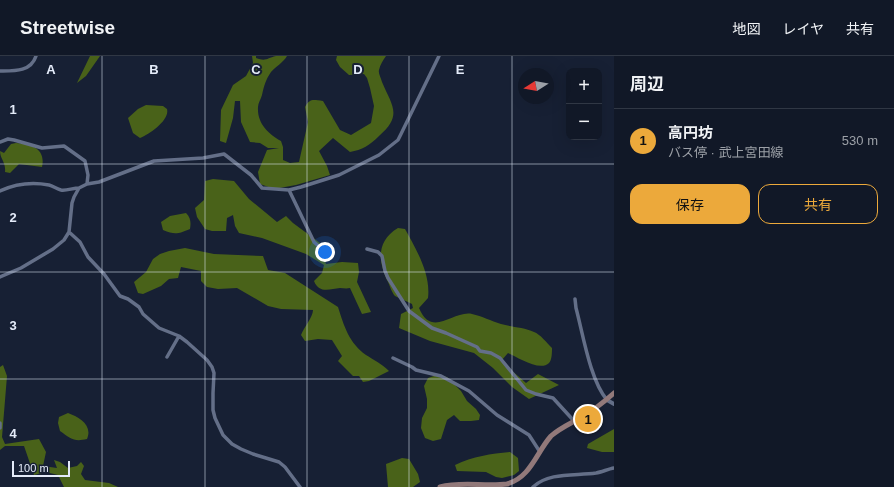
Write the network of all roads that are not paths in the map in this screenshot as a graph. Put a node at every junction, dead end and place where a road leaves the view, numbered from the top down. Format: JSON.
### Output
{"nodes":[{"id":1,"x":36,"y":56,"type":"edge"},
{"id":2,"x":439,"y":56,"type":"edge"},
{"id":3,"x":0,"y":71,"type":"edge"},
{"id":4,"x":0,"y":142,"type":"edge"},
{"id":5,"x":87,"y":184,"type":"junction"},
{"id":6,"x":79,"y":188,"type":"junction"},
{"id":7,"x":289,"y":190,"type":"junction"},
{"id":8,"x":0,"y":191,"type":"edge"},
{"id":9,"x":69,"y":232,"type":"junction"},
{"id":10,"x":367,"y":249,"type":"dead end"},
{"id":11,"x":323,"y":250,"type":"dead end"},
{"id":12,"x":0,"y":277,"type":"edge"},
{"id":13,"x":575,"y":299,"type":"dead end"},
{"id":14,"x":179,"y":336,"type":"junction"},
{"id":15,"x":167,"y":358,"type":"dead end"},
{"id":16,"x":393,"y":358,"type":"dead end"},
{"id":17,"x":614,"y":393,"type":"edge"},
{"id":18,"x":607,"y":400,"type":"junction"},
{"id":19,"x":614,"y":404,"type":"edge"},
{"id":20,"x":574,"y":421,"type":"junction"},
{"id":21,"x":0,"y":423,"type":"edge"},
{"id":22,"x":0,"y":428,"type":"edge"},
{"id":23,"x":540,"y":452,"type":"junction"},
{"id":24,"x":614,"y":468,"type":"edge"},
{"id":25,"x":300,"y":487,"type":"edge"},
{"id":26,"x":440,"y":487,"type":"edge"},
{"id":27,"x":533,"y":487,"type":"edge"}],
"edges":[{"from":1,"to":3,"type":"street"},
{"from":2,"to":7,"type":"street"},
{"from":4,"to":5,"type":"street"},
{"from":5,"to":6,"type":"street"},
{"from":5,"to":7,"type":"street"},
{"from":6,"to":8,"type":"street"},
{"from":6,"to":9,"type":"street"},
{"from":7,"to":11,"type":"street"},
{"from":9,"to":12,"type":"street"},
{"from":9,"to":14,"type":"street"},
{"from":10,"to":20,"type":"street"},
{"from":13,"to":18,"type":"street"},
{"from":14,"to":15,"type":"street"},
{"from":14,"to":25,"type":"street"},
{"from":16,"to":23,"type":"street"},
{"from":17,"to":18,"type":"main road"},
{"from":18,"to":19,"type":"street"},
{"from":18,"to":20,"type":"main road"},
{"from":20,"to":23,"type":"main road"},
{"from":21,"to":22,"type":"street"},
{"from":23,"to":26,"type":"main road"},
{"from":24,"to":27,"type":"street"}]}
